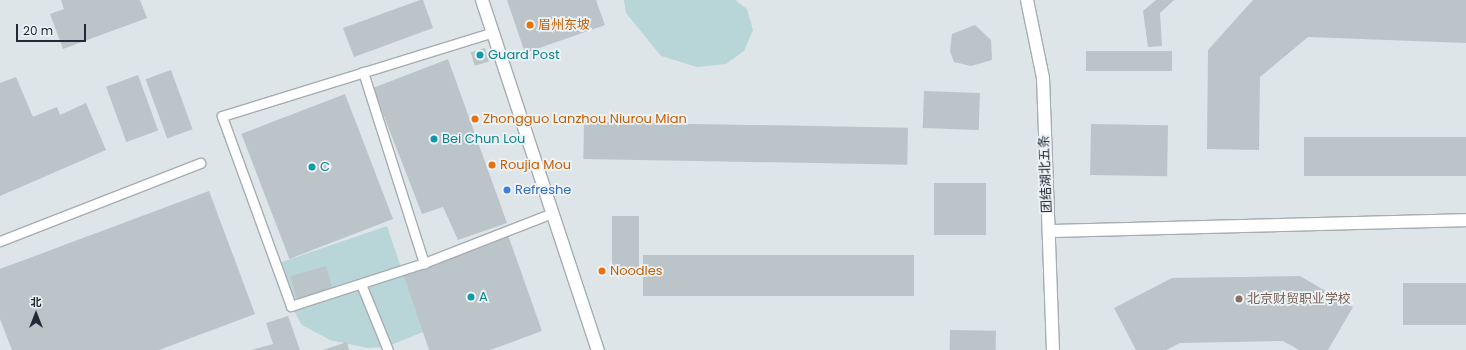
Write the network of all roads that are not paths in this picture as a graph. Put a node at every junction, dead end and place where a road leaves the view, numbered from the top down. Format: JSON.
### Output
{"nodes":[{"id":1,"x":482,"y":0,"type":"edge"},
{"id":2,"x":1027,"y":0,"type":"edge"},
{"id":3,"x":493,"y":32,"type":"junction"},
{"id":4,"x":363,"y":72,"type":"junction"},
{"id":5,"x":200,"y":163,"type":"dead end"},
{"id":6,"x":552,"y":213,"type":"junction"},
{"id":7,"x":1466,"y":220,"type":"edge"},
{"id":8,"x":1048,"y":231,"type":"junction"},
{"id":9,"x":0,"y":241,"type":"edge"},
{"id":10,"x":424,"y":262,"type":"junction"},
{"id":11,"x":361,"y":284,"type":"junction"},
{"id":12,"x":388,"y":350,"type":"edge"},
{"id":13,"x":598,"y":350,"type":"edge"},
{"id":14,"x":1053,"y":350,"type":"edge"}],
"edges":[{"from":1,"to":3,"type":"street"},
{"from":2,"to":8,"type":"street","name":"团结湖北五条"},
{"from":3,"to":4,"type":"lane"},
{"from":3,"to":6,"type":"street"},
{"from":4,"to":10,"type":"lane"},
{"from":4,"to":11,"type":"lane"},
{"from":5,"to":9,"type":"lane"},
{"from":6,"to":10,"type":"lane"},
{"from":6,"to":13,"type":"street"},
{"from":7,"to":8,"type":"street"},
{"from":8,"to":14,"type":"street","name":"团结湖北五条"},
{"from":10,"to":11,"type":"lane"},
{"from":11,"to":12,"type":"lane"}]}
